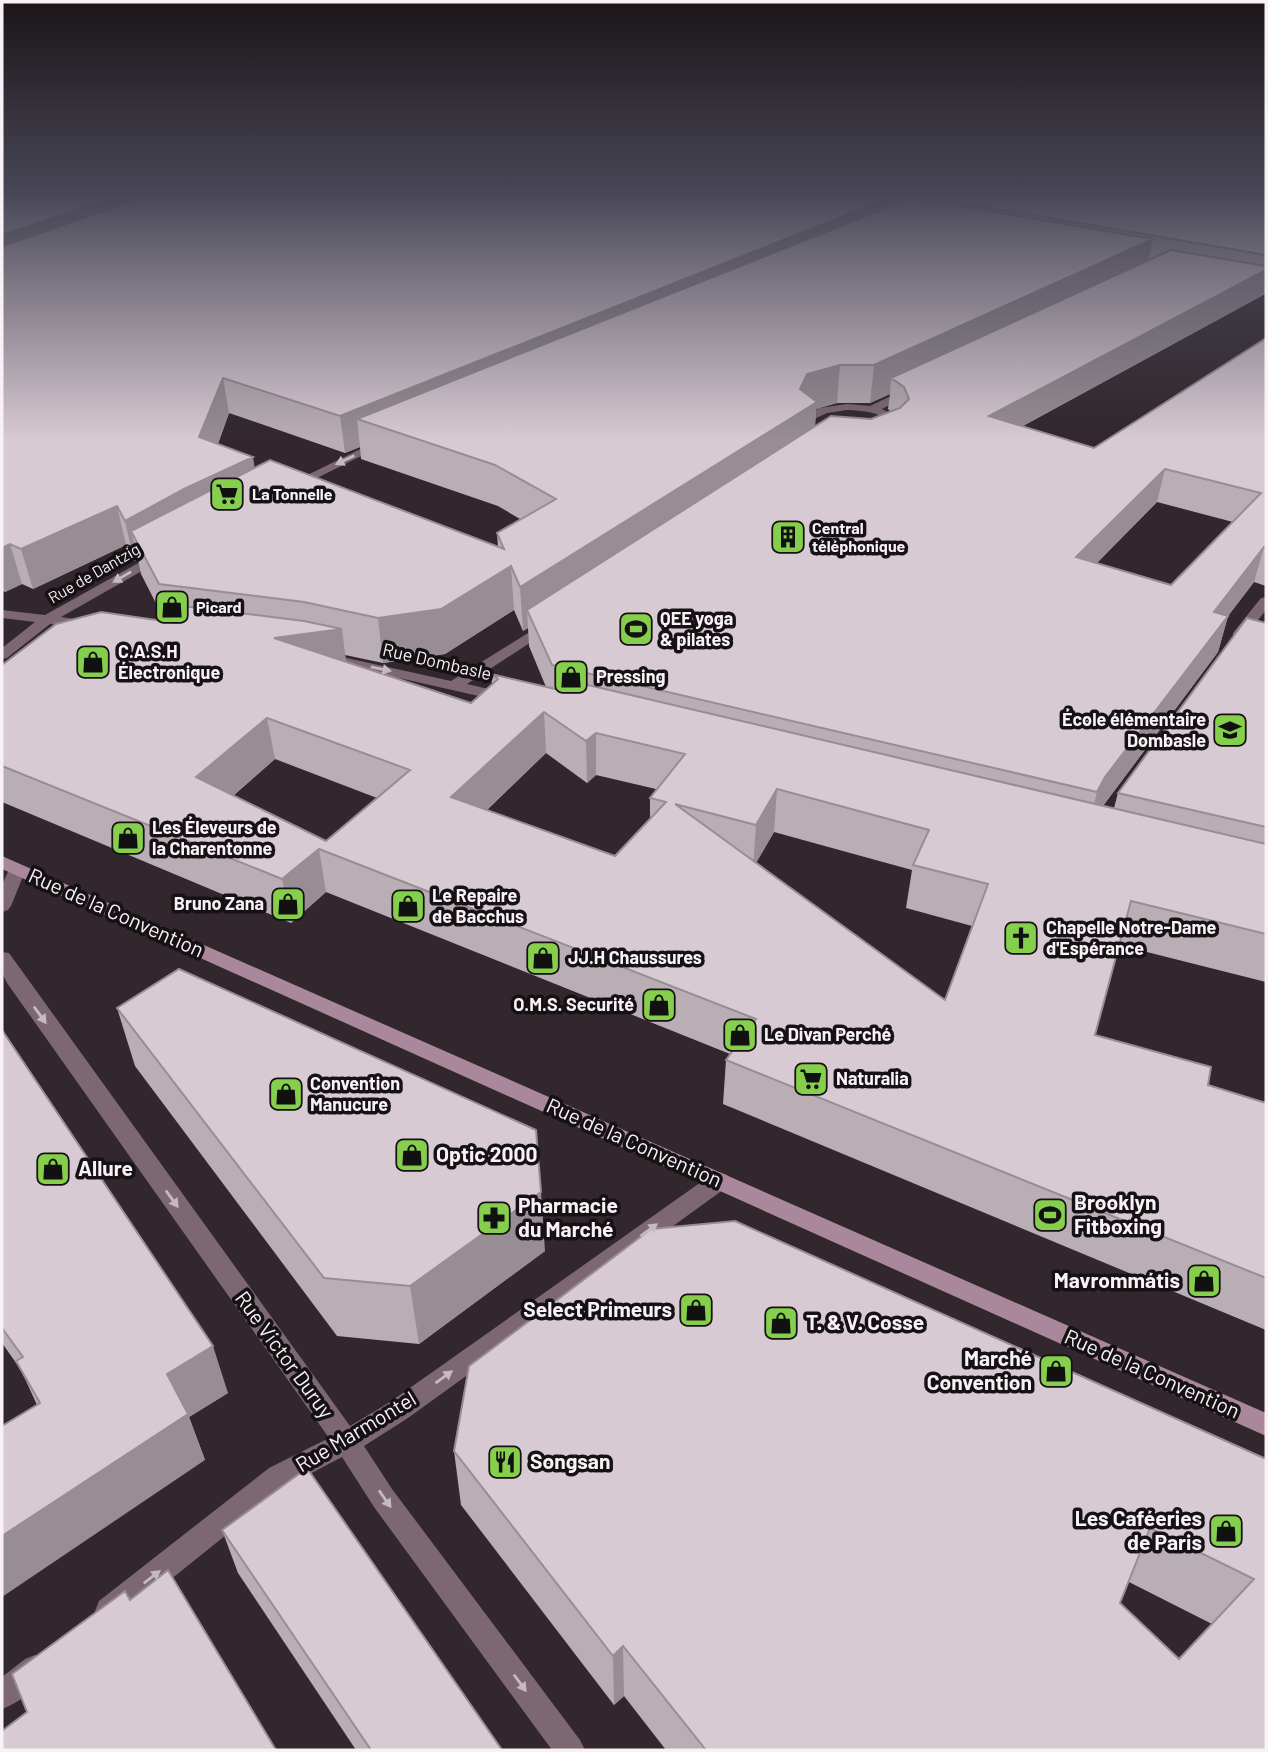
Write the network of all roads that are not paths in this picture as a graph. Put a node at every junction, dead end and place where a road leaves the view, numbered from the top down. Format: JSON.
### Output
{"nodes":[{"id":1,"x":918,"y":387,"type":"edge"},
{"id":2,"x":871,"y":410,"type":"junction"},
{"id":3,"x":401,"y":434,"type":"edge"},
{"id":4,"x":827,"y":441,"type":"junction"},
{"id":5,"x":810,"y":452,"type":"edge"},
{"id":6,"x":284,"y":490,"type":"edge"},
{"id":7,"x":174,"y":547,"type":"edge"},
{"id":8,"x":1266,"y":601,"type":"edge"},
{"id":9,"x":2,"y":614,"type":"edge"},
{"id":10,"x":560,"y":617,"type":"edge"},
{"id":11,"x":47,"y":620,"type":"junction"},
{"id":12,"x":102,"y":627,"type":"edge"},
{"id":13,"x":1230,"y":648,"type":"edge"},
{"id":14,"x":311,"y":654,"type":"edge"},
{"id":15,"x":2,"y":656,"type":"edge"},
{"id":16,"x":455,"y":685,"type":"junction"},
{"id":17,"x":520,"y":701,"type":"edge"},
{"id":18,"x":9,"y":865,"type":"edge"},
{"id":19,"x":2,"y":906,"type":"edge"},
{"id":20,"x":2,"y":958,"type":"edge"},
{"id":21,"x":719,"y":1181,"type":"junction"},
{"id":22,"x":1266,"y":1425,"type":"edge"},
{"id":23,"x":347,"y":1442,"type":"junction"},
{"id":24,"x":87,"y":1628,"type":"edge"},
{"id":25,"x":55,"y":1653,"type":"edge"},
{"id":26,"x":2,"y":1695,"type":"edge"},
{"id":27,"x":570,"y":1750,"type":"edge"}],
"edges":[{"from":1,"to":2,"type":"street"},
{"from":2,"to":4,"type":"street"},
{"from":2,"to":4,"type":"street"},
{"from":3,"to":6,"type":"street","one_way":true},
{"from":4,"to":5,"type":"street"},
{"from":7,"to":11,"type":"street","name":"Rue de Dantzig","one_way":true},
{"from":8,"to":13,"type":"street"},
{"from":9,"to":11,"type":"street"},
{"from":10,"to":16,"type":"street"},
{"from":11,"to":12,"type":"street"},
{"from":11,"to":15,"type":"street","name":"Rue de Dantzig"},
{"from":14,"to":16,"type":"street","name":"Rue Dombasle","one_way":true},
{"from":16,"to":17,"type":"street","name":"Rue Dombasle"},
{"from":18,"to":19,"type":"street"},
{"from":18,"to":21,"type":"main road","name":"Rue de la Convention"},
{"from":20,"to":23,"type":"street","name":"Rue Victor Duruy","one_way":true},
{"from":21,"to":22,"type":"main road","name":"Rue de la Convention"},
{"from":23,"to":21,"type":"street","name":"Rue Marmontel","one_way":true},
{"from":24,"to":23,"type":"street","name":"Rue Marmontel","one_way":true},
{"from":23,"to":27,"type":"street","name":"Rue Victor Duruy","one_way":true},
{"from":25,"to":26,"type":"street"}]}
